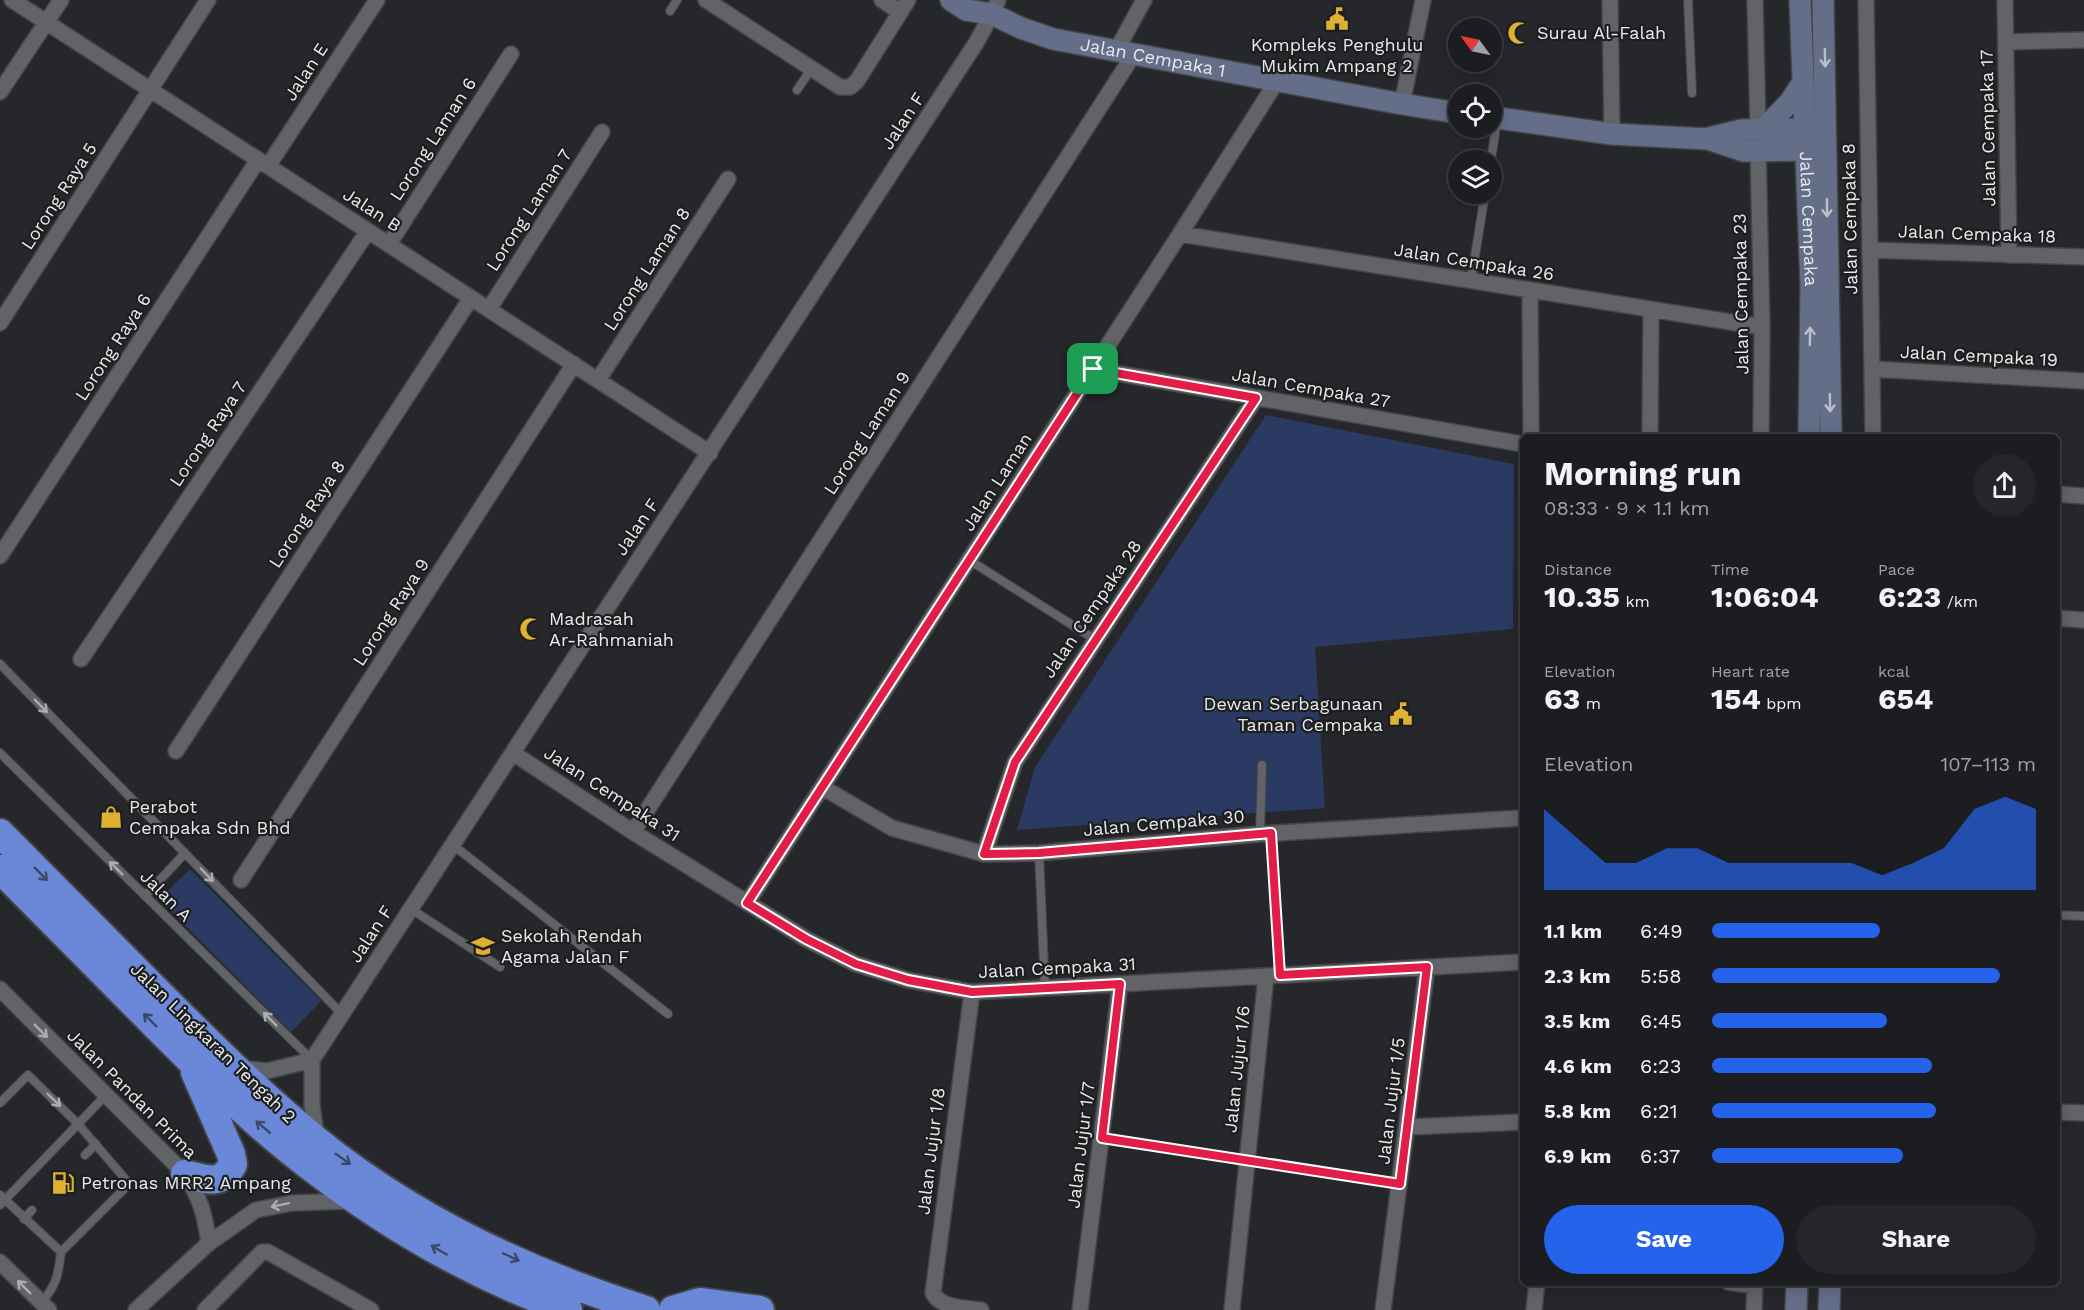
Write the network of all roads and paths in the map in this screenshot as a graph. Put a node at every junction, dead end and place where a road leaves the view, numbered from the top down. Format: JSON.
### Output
{"nodes":[{"id":1,"x":12,"y":0,"type":"edge"},
{"id":2,"x":61,"y":0,"type":"edge"},
{"id":3,"x":208,"y":0,"type":"edge"},
{"id":4,"x":377,"y":0,"type":"edge"},
{"id":5,"x":677,"y":0,"type":"edge"},
{"id":6,"x":706,"y":0,"type":"edge"},
{"id":7,"x":882,"y":0,"type":"edge"},
{"id":8,"x":951,"y":0,"type":"edge"},
{"id":9,"x":1144,"y":0,"type":"edge"},
{"id":10,"x":1423,"y":0,"type":"edge"},
{"id":11,"x":1610,"y":0,"type":"edge"},
{"id":12,"x":1688,"y":0,"type":"edge"},
{"id":13,"x":1755,"y":0,"type":"edge"},
{"id":14,"x":1800,"y":0,"type":"edge"},
{"id":15,"x":1823,"y":0,"type":"edge"},
{"id":16,"x":1866,"y":0,"type":"edge"},
{"id":17,"x":2005,"y":0,"type":"edge"},
{"id":18,"x":992,"y":5,"type":"edge"},
{"id":19,"x":904,"y":6,"type":"edge"},
{"id":20,"x":670,"y":11,"type":"dead end"},
{"id":21,"x":46,"y":22,"type":"junction"},
{"id":22,"x":2084,"y":40,"type":"edge"},
{"id":23,"x":2006,"y":42,"type":"junction"},
{"id":24,"x":1125,"y":53,"type":"junction"},
{"id":25,"x":511,"y":54,"type":"dead end"},
{"id":26,"x":812,"y":68,"type":"junction"},
{"id":27,"x":1277,"y":81,"type":"junction"},
{"id":28,"x":1803,"y":82,"type":"junction"},
{"id":29,"x":150,"y":89,"type":"junction"},
{"id":30,"x":797,"y":90,"type":"dead end"},
{"id":31,"x":0,"y":92,"type":"edge"},
{"id":32,"x":1692,"y":93,"type":"dead end"},
{"id":33,"x":1402,"y":104,"type":"junction"},
{"id":34,"x":1448,"y":111,"type":"edge"},
{"id":35,"x":1502,"y":119,"type":"edge"},
{"id":36,"x":1826,"y":128,"type":"junction"},
{"id":37,"x":602,"y":132,"type":"dead end"},
{"id":38,"x":1612,"y":134,"type":"junction"},
{"id":39,"x":1760,"y":136,"type":"junction"},
{"id":40,"x":1805,"y":139,"type":"junction"},
{"id":41,"x":1827,"y":150,"type":"junction"},
{"id":42,"x":263,"y":163,"type":"junction"},
{"id":43,"x":728,"y":179,"type":"dead end"},
{"id":44,"x":1483,"y":204,"type":"edge"},
{"id":45,"x":368,"y":231,"type":"junction"},
{"id":46,"x":1180,"y":234,"type":"junction"},
{"id":47,"x":388,"y":244,"type":"junction"},
{"id":48,"x":1869,"y":250,"type":"junction"},
{"id":49,"x":2009,"y":255,"type":"junction"},
{"id":50,"x":2084,"y":257,"type":"edge"},
{"id":51,"x":1471,"y":281,"type":"junction"},
{"id":52,"x":1530,"y":290,"type":"junction"},
{"id":53,"x":471,"y":298,"type":"junction"},
{"id":54,"x":489,"y":309,"type":"junction"},
{"id":55,"x":1651,"y":310,"type":"junction"},
{"id":56,"x":0,"y":323,"type":"edge"},
{"id":57,"x":1762,"y":327,"type":"junction"},
{"id":58,"x":574,"y":364,"type":"junction"},
{"id":59,"x":1093,"y":369,"type":"junction"},
{"id":60,"x":1872,"y":369,"type":"junction"},
{"id":61,"x":598,"y":380,"type":"junction"},
{"id":62,"x":2084,"y":381,"type":"edge"},
{"id":63,"x":1256,"y":398,"type":"junction"},
{"id":64,"x":1531,"y":434,"type":"edge"},
{"id":65,"x":1650,"y":434,"type":"edge"},
{"id":66,"x":1761,"y":434,"type":"edge"},
{"id":67,"x":1809,"y":434,"type":"edge"},
{"id":68,"x":1831,"y":434,"type":"edge"},
{"id":69,"x":1873,"y":434,"type":"edge"},
{"id":70,"x":1520,"y":444,"type":"edge"},
{"id":71,"x":710,"y":453,"type":"junction"},
{"id":72,"x":2060,"y":494,"type":"edge"},
{"id":73,"x":2084,"y":496,"type":"edge"},
{"id":74,"x":0,"y":556,"type":"edge"},
{"id":75,"x":969,"y":560,"type":"junction"},
{"id":76,"x":2060,"y":618,"type":"edge"},
{"id":77,"x":2084,"y":620,"type":"edge"},
{"id":78,"x":1096,"y":640,"type":"junction"},
{"id":79,"x":81,"y":659,"type":"dead end"},
{"id":80,"x":0,"y":664,"type":"edge"},
{"id":81,"x":176,"y":751,"type":"dead end"},
{"id":82,"x":0,"y":753,"type":"edge"},
{"id":83,"x":513,"y":753,"type":"junction"},
{"id":84,"x":1262,"y":765,"type":"dead end"},
{"id":85,"x":822,"y":788,"type":"junction"},
{"id":86,"x":1520,"y":818,"type":"edge"},
{"id":87,"x":633,"y":832,"type":"junction"},
{"id":88,"x":0,"y":833,"type":"edge"},
{"id":89,"x":1266,"y":834,"type":"junction"},
{"id":90,"x":453,"y":845,"type":"junction"},
{"id":91,"x":185,"y":853,"type":"junction"},
{"id":92,"x":1039,"y":853,"type":"junction"},
{"id":93,"x":984,"y":854,"type":"junction"},
{"id":94,"x":0,"y":869,"type":"edge"},
{"id":95,"x":242,"y":880,"type":"dead end"},
{"id":96,"x":145,"y":896,"type":"junction"},
{"id":97,"x":747,"y":903,"type":"junction"},
{"id":98,"x":411,"y":909,"type":"junction"},
{"id":99,"x":2060,"y":915,"type":"edge"},
{"id":100,"x":2084,"y":916,"type":"edge"},
{"id":101,"x":1520,"y":962,"type":"edge"},
{"id":102,"x":500,"y":967,"type":"dead end"},
{"id":103,"x":1427,"y":967,"type":"junction"},
{"id":104,"x":1273,"y":976,"type":"junction"},
{"id":105,"x":1120,"y":984,"type":"junction"},
{"id":106,"x":1045,"y":988,"type":"junction"},
{"id":107,"x":0,"y":989,"type":"edge"},
{"id":108,"x":972,"y":992,"type":"junction"},
{"id":109,"x":342,"y":1014,"type":"junction"},
{"id":110,"x":668,"y":1014,"type":"dead end"},
{"id":111,"x":312,"y":1060,"type":"junction"},
{"id":112,"x":191,"y":1061,"type":"junction"},
{"id":113,"x":233,"y":1068,"type":"junction"},
{"id":114,"x":105,"y":1095,"type":"junction"},
{"id":115,"x":0,"y":1103,"type":"edge"},
{"id":116,"x":2060,"y":1112,"type":"edge"},
{"id":117,"x":2084,"y":1113,"type":"edge"},
{"id":118,"x":1520,"y":1122,"type":"edge"},
{"id":119,"x":78,"y":1124,"type":"junction"},
{"id":120,"x":1408,"y":1127,"type":"junction"},
{"id":121,"x":1102,"y":1138,"type":"junction"},
{"id":122,"x":318,"y":1141,"type":"junction"},
{"id":123,"x":96,"y":1144,"type":"junction"},
{"id":124,"x":85,"y":1155,"type":"dead end"},
{"id":125,"x":1247,"y":1160,"type":"junction"},
{"id":126,"x":185,"y":1174,"type":"junction"},
{"id":127,"x":1400,"y":1184,"type":"junction"},
{"id":128,"x":2,"y":1200,"type":"edge"},
{"id":129,"x":359,"y":1201,"type":"junction"},
{"id":130,"x":32,"y":1210,"type":"dead end"},
{"id":131,"x":24,"y":1219,"type":"junction"},
{"id":132,"x":209,"y":1243,"type":"junction"},
{"id":133,"x":61,"y":1252,"type":"junction"},
{"id":134,"x":0,"y":1262,"type":"edge"},
{"id":135,"x":1537,"y":1286,"type":"edge"},
{"id":136,"x":1755,"y":1286,"type":"edge"},
{"id":137,"x":1797,"y":1286,"type":"edge"},
{"id":138,"x":1830,"y":1286,"type":"edge"},
{"id":139,"x":45,"y":1307,"type":"edge"},
{"id":140,"x":136,"y":1310,"type":"edge"},
{"id":141,"x":205,"y":1310,"type":"edge"},
{"id":142,"x":371,"y":1310,"type":"edge"},
{"id":143,"x":568,"y":1310,"type":"edge"},
{"id":144,"x":646,"y":1310,"type":"edge"},
{"id":145,"x":673,"y":1310,"type":"edge"},
{"id":146,"x":760,"y":1310,"type":"edge"},
{"id":147,"x":981,"y":1310,"type":"edge"},
{"id":148,"x":1080,"y":1310,"type":"edge"},
{"id":149,"x":1232,"y":1310,"type":"edge"},
{"id":150,"x":1383,"y":1310,"type":"edge"},
{"id":151,"x":1534,"y":1310,"type":"edge"},
{"id":152,"x":1754,"y":1310,"type":"edge"},
{"id":153,"x":1796,"y":1310,"type":"edge"},
{"id":154,"x":1829,"y":1310,"type":"edge"}],
"edges":[{"from":1,"to":21,"type":"street","name":"Jalan B"},
{"from":2,"to":21,"type":"street"},
{"from":3,"to":29,"type":"street","name":"Lorong Raya 5"},
{"from":4,"to":42,"type":"street","name":"Jalan E"},
{"from":5,"to":20,"type":"lane"},
{"from":6,"to":26,"type":"street"},
{"from":7,"to":19,"type":"street"},
{"from":8,"to":18,"type":"main road","name":"Jalan Cempaka 1"},
{"from":9,"to":24,"type":"street","name":"Lorong Laman 9"},
{"from":10,"to":33,"type":"street"},
{"from":11,"to":38,"type":"street"},
{"from":12,"to":32,"type":"lane"},
{"from":13,"to":39,"type":"street","name":"Jalan Cempaka 23"},
{"from":14,"to":28,"type":"main road","name":"Jalan Cempaka"},
{"from":15,"to":36,"type":"main road","name":"Jalan Cempaka","one_way":true},
{"from":16,"to":48,"type":"street","name":"Jalan Cempaka 8"},
{"from":17,"to":23,"type":"street","name":"Jalan Cempaka 17"},
{"from":18,"to":24,"type":"main road","name":"Jalan Cempaka 1"},
{"from":18,"to":71,"type":"street","name":"Jalan F"},
{"from":19,"to":26,"type":"street"},
{"from":21,"to":29,"type":"street","name":"Jalan B"},
{"from":21,"to":31,"type":"street"},
{"from":22,"to":23,"type":"street"},
{"from":23,"to":49,"type":"street","name":"Jalan Cempaka 17"},
{"from":24,"to":27,"type":"main road","name":"Jalan Cempaka 1"},
{"from":24,"to":87,"type":"street","name":"Lorong Laman 9"},
{"from":25,"to":47,"type":"street","name":"Lorong Laman 6"},
{"from":26,"to":30,"type":"lane"},
{"from":27,"to":33,"type":"main road","name":"Jalan Cempaka 1"},
{"from":27,"to":46,"type":"street","name":"Jalan Laman"},
{"from":28,"to":39,"type":"main road"},
{"from":28,"to":40,"type":"main road","name":"Jalan Cempaka"},
{"from":29,"to":42,"type":"street","name":"Jalan B"},
{"from":29,"to":56,"type":"street","name":"Lorong Raya 5"},
{"from":33,"to":34,"type":"main road","name":"Jalan Cempaka 1"},
{"from":35,"to":38,"type":"main road"},
{"from":36,"to":40,"type":"main road"},
{"from":36,"to":41,"type":"main road","name":"Jalan Cempaka"},
{"from":37,"to":54,"type":"street","name":"Lorong Laman 7"},
{"from":38,"to":39,"type":"main road"},
{"from":39,"to":40,"type":"main road"},
{"from":39,"to":57,"type":"street","name":"Jalan Cempaka 23"},
{"from":40,"to":41,"type":"main road"},
{"from":67,"to":40,"type":"main road","name":"Jalan Cempaka","one_way":true},
{"from":41,"to":68,"type":"main road","name":"Jalan Cempaka","one_way":true},
{"from":42,"to":45,"type":"street","name":"Jalan B"},
{"from":42,"to":74,"type":"street","name":"Lorong Raya 6"},
{"from":43,"to":61,"type":"street","name":"Lorong Laman 8"},
{"from":44,"to":51,"type":"lane"},
{"from":45,"to":47,"type":"street","name":"Jalan B"},
{"from":45,"to":79,"type":"street","name":"Lorong Raya 7"},
{"from":46,"to":51,"type":"street","name":"Jalan Cempaka 26"},
{"from":46,"to":59,"type":"street","name":"Jalan Laman"},
{"from":47,"to":53,"type":"street","name":"Jalan B"},
{"from":48,"to":49,"type":"street","name":"Jalan Cempaka 18"},
{"from":48,"to":60,"type":"street","name":"Jalan Cempaka 8"},
{"from":49,"to":50,"type":"street","name":"Jalan Cempaka 18"},
{"from":51,"to":52,"type":"street","name":"Jalan Cempaka 26"},
{"from":52,"to":55,"type":"street","name":"Jalan Cempaka 26"},
{"from":52,"to":64,"type":"street"},
{"from":53,"to":54,"type":"street","name":"Jalan B"},
{"from":53,"to":81,"type":"street","name":"Lorong Raya 8"},
{"from":54,"to":58,"type":"street","name":"Jalan B"},
{"from":55,"to":57,"type":"street","name":"Jalan Cempaka 26"},
{"from":55,"to":65,"type":"street"},
{"from":57,"to":66,"type":"street","name":"Jalan Cempaka 23"},
{"from":58,"to":61,"type":"street","name":"Jalan B"},
{"from":58,"to":95,"type":"street","name":"Lorong Raya 9"},
{"from":59,"to":63,"type":"street","name":"Jalan Cempaka 27"},
{"from":59,"to":75,"type":"street","name":"Jalan Laman"},
{"from":60,"to":62,"type":"street","name":"Jalan Cempaka 19"},
{"from":60,"to":69,"type":"street","name":"Jalan Cempaka 8"},
{"from":61,"to":71,"type":"street","name":"Jalan B"},
{"from":63,"to":70,"type":"street","name":"Jalan Cempaka 27"},
{"from":63,"to":78,"type":"street","name":"Jalan Cempaka 28"},
{"from":71,"to":83,"type":"street","name":"Jalan F"},
{"from":72,"to":73,"type":"street"},
{"from":75,"to":78,"type":"lane"},
{"from":75,"to":85,"type":"street","name":"Jalan Laman"},
{"from":76,"to":77,"type":"street"},
{"from":78,"to":93,"type":"street","name":"Jalan Cempaka 28"},
{"from":80,"to":91,"type":"lane","one_way":true},
{"from":96,"to":82,"type":"lane","name":"Jalan A","one_way":true},
{"from":83,"to":87,"type":"street","name":"Jalan Cempaka 31"},
{"from":83,"to":90,"type":"street","name":"Jalan F"},
{"from":84,"to":89,"type":"lane"},
{"from":85,"to":93,"type":"street","name":"Jalan Cempaka 30"},
{"from":85,"to":97,"type":"street","name":"Jalan Laman"},
{"from":86,"to":89,"type":"street","name":"Jalan Cempaka 30"},
{"from":87,"to":97,"type":"street","name":"Jalan Cempaka 31"},
{"from":88,"to":113,"type":"highway","name":"Jalan Lingkaran Tengah 2","one_way":true},
{"from":89,"to":92,"type":"street","name":"Jalan Cempaka 30"},
{"from":89,"to":104,"type":"lane"},
{"from":90,"to":98,"type":"street","name":"Jalan F"},
{"from":90,"to":110,"type":"lane"},
{"from":91,"to":96,"type":"lane"},
{"from":91,"to":109,"type":"lane","one_way":true},
{"from":92,"to":93,"type":"street","name":"Jalan Cempaka 30"},
{"from":92,"to":106,"type":"lane"},
{"from":112,"to":94,"type":"highway","name":"Jalan Lingkaran Tengah 2","one_way":true},
{"from":111,"to":96,"type":"lane","name":"Jalan A","one_way":true},
{"from":97,"to":108,"type":"street","name":"Jalan Cempaka 31"},
{"from":98,"to":102,"type":"lane"},
{"from":98,"to":109,"type":"street","name":"Jalan F"},
{"from":99,"to":100,"type":"lane"},
{"from":101,"to":103,"type":"street","name":"Jalan Cempaka 31"},
{"from":103,"to":104,"type":"street","name":"Jalan Cempaka 31"},
{"from":103,"to":120,"type":"street","name":"Jalan Jujur 1/5"},
{"from":104,"to":105,"type":"street","name":"Jalan Cempaka 31"},
{"from":104,"to":125,"type":"street","name":"Jalan Jujur 1/6"},
{"from":105,"to":106,"type":"street","name":"Jalan Cempaka 31"},
{"from":105,"to":121,"type":"street","name":"Jalan Jujur 1/7"},
{"from":106,"to":108,"type":"street","name":"Jalan Cempaka 31"},
{"from":107,"to":114,"type":"street","name":"Jalan Pandan Prima","one_way":true},
{"from":108,"to":147,"type":"street","name":"Jalan Jujur 1/8"},
{"from":109,"to":111,"type":"street","name":"Jalan F"},
{"from":111,"to":113,"type":"street"},
{"from":111,"to":122,"type":"street"},
{"from":112,"to":126,"type":"highway"},
{"from":129,"to":112,"type":"highway","name":"Jalan Lingkaran Tengah 2","one_way":true},
{"from":113,"to":122,"type":"highway","name":"Jalan Lingkaran Tengah 2"},
{"from":114,"to":119,"type":"lane"},
{"from":114,"to":126,"type":"street","name":"Jalan Pandan Prima"},
{"from":115,"to":119,"type":"lane","one_way":true},
{"from":116,"to":117,"type":"street"},
{"from":118,"to":120,"type":"street"},
{"from":119,"to":123,"type":"lane"},
{"from":119,"to":128,"type":"lane"},
{"from":120,"to":127,"type":"street","name":"Jalan Jujur 1/5"},
{"from":121,"to":125,"type":"lane"},
{"from":121,"to":148,"type":"street","name":"Jalan Jujur 1/7"},
{"from":122,"to":144,"type":"highway","name":"Jalan Lingkaran Tengah 2","one_way":true},
{"from":123,"to":124,"type":"lane"},
{"from":123,"to":133,"type":"lane"},
{"from":125,"to":127,"type":"lane"},
{"from":125,"to":149,"type":"street","name":"Jalan Jujur 1/6"},
{"from":126,"to":132,"type":"street","name":"Jalan Pandan Prima"},
{"from":127,"to":150,"type":"street","name":"Jalan Jujur 1/5"},
{"from":128,"to":131,"type":"lane"},
{"from":129,"to":132,"type":"street","one_way":true},
{"from":143,"to":129,"type":"highway","name":"Jalan Lingkaran Tengah 2","one_way":true},
{"from":130,"to":131,"type":"lane"},
{"from":131,"to":133,"type":"lane"},
{"from":132,"to":140,"type":"street"},
{"from":133,"to":139,"type":"lane"},
{"from":139,"to":134,"type":"street","one_way":true},
{"from":135,"to":151,"type":"street"},
{"from":136,"to":152,"type":"street"},
{"from":137,"to":153,"type":"main road"},
{"from":138,"to":154,"type":"main road"},
{"from":141,"to":142,"type":"street"},
{"from":145,"to":146,"type":"highway"}]}
